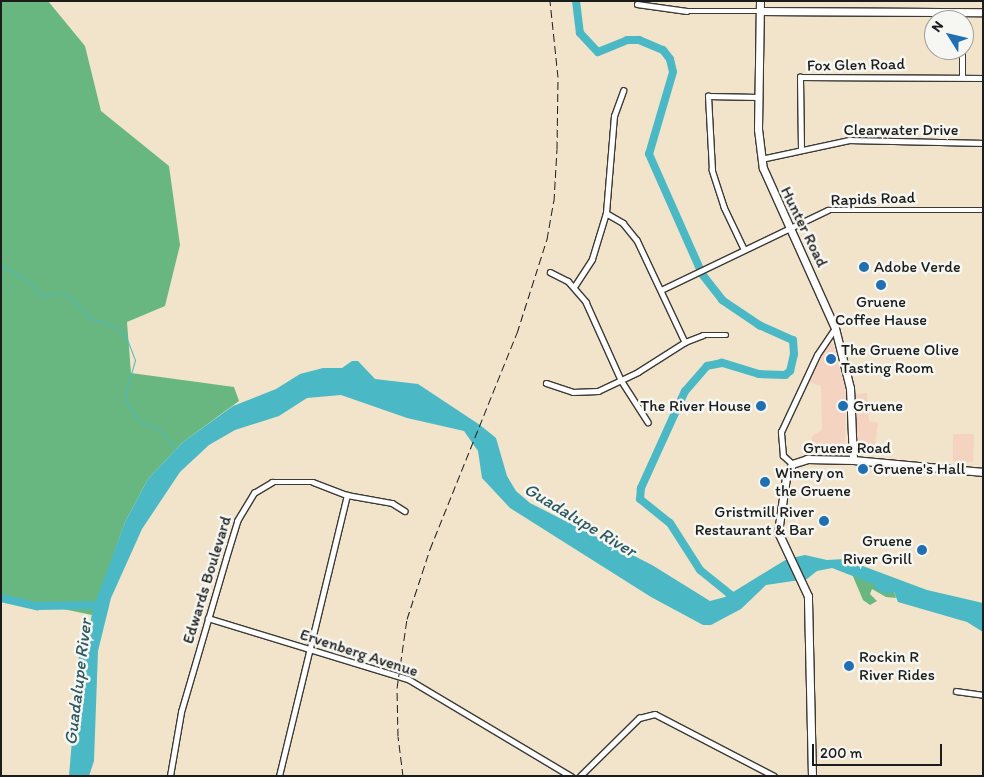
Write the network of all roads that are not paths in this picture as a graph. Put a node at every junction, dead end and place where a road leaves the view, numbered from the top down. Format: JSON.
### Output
{"nodes":[{"id":1,"x":760,"y":1,"type":"edge"},
{"id":2,"x":637,"y":4,"type":"dead end"},
{"id":3,"x":760,"y":11,"type":"junction"},
{"id":4,"x":983,"y":12,"type":"edge"},
{"id":5,"x":962,"y":60,"type":"edge"},
{"id":6,"x":962,"y":77,"type":"junction"},
{"id":7,"x":983,"y":78,"type":"edge"},
{"id":8,"x":623,"y":91,"type":"dead end"},
{"id":9,"x":758,"y":97,"type":"junction"},
{"id":10,"x":983,"y":143,"type":"edge"},
{"id":11,"x":801,"y":149,"type":"junction"},
{"id":12,"x":761,"y":159,"type":"junction"},
{"id":13,"x":983,"y":210,"type":"edge"},
{"id":14,"x":606,"y":213,"type":"junction"},
{"id":15,"x":789,"y":229,"type":"junction"},
{"id":16,"x":744,"y":250,"type":"junction"},
{"id":17,"x":550,"y":272,"type":"dead end"},
{"id":18,"x":574,"y":287,"type":"junction"},
{"id":19,"x":661,"y":290,"type":"junction"},
{"id":20,"x":835,"y":328,"type":"junction"},
{"id":21,"x":726,"y":335,"type":"dead end"},
{"id":22,"x":685,"y":342,"type":"junction"},
{"id":23,"x":621,"y":380,"type":"junction"},
{"id":24,"x":546,"y":383,"type":"dead end"},
{"id":25,"x":648,"y":422,"type":"dead end"},
{"id":26,"x":854,"y":460,"type":"junction"},
{"id":27,"x":792,"y":464,"type":"junction"},
{"id":28,"x":983,"y":472,"type":"edge"},
{"id":29,"x":347,"y":495,"type":"junction"},
{"id":30,"x":405,"y":511,"type":"dead end"},
{"id":31,"x":208,"y":618,"type":"junction"},
{"id":32,"x":308,"y":648,"type":"junction"},
{"id":33,"x":956,"y":691,"type":"dead end"},
{"id":34,"x":983,"y":694,"type":"edge"},
{"id":35,"x":170,"y":776,"type":"edge"},
{"id":36,"x":279,"y":776,"type":"edge"},
{"id":37,"x":572,"y":776,"type":"edge"},
{"id":38,"x":580,"y":776,"type":"edge"},
{"id":39,"x":774,"y":776,"type":"edge"},
{"id":40,"x":812,"y":776,"type":"edge"}],
"edges":[{"from":1,"to":3,"type":"street","name":"Hunter Road"},
{"from":2,"to":3,"type":"street"},
{"from":3,"to":4,"type":"street"},
{"from":3,"to":9,"type":"street","name":"Hunter Road"},
{"from":5,"to":6,"type":"street"},
{"from":6,"to":7,"type":"street","name":"Fox Glen Road"},
{"from":6,"to":11,"type":"street","name":"Fox Glen Road"},
{"from":8,"to":14,"type":"street"},
{"from":9,"to":12,"type":"street","name":"Hunter Road"},
{"from":9,"to":16,"type":"street"},
{"from":10,"to":11,"type":"street","name":"Clearwater Drive"},
{"from":11,"to":12,"type":"street","name":"Clearwater Drive"},
{"from":12,"to":15,"type":"street","name":"Hunter Road"},
{"from":13,"to":15,"type":"street","name":"Rapids Road"},
{"from":14,"to":18,"type":"street"},
{"from":14,"to":19,"type":"street"},
{"from":15,"to":16,"type":"street","name":"Rapids Road"},
{"from":15,"to":20,"type":"street","name":"Hunter Road"},
{"from":16,"to":19,"type":"street","name":"Rapids Road"},
{"from":17,"to":18,"type":"street"},
{"from":18,"to":23,"type":"street"},
{"from":19,"to":22,"type":"street"},
{"from":20,"to":26,"type":"street","name":"Hunter Road"},
{"from":20,"to":27,"type":"street"},
{"from":21,"to":22,"type":"street"},
{"from":22,"to":23,"type":"street"},
{"from":23,"to":24,"type":"street"},
{"from":23,"to":25,"type":"street"},
{"from":26,"to":27,"type":"street","name":"Gruene Road"},
{"from":26,"to":28,"type":"street","name":"Gruene Road"},
{"from":27,"to":40,"type":"street","name":"Gruene Road"},
{"from":29,"to":30,"type":"street","name":"Edwards Boulevard"},
{"from":29,"to":31,"type":"street","name":"Edwards Boulevard"},
{"from":29,"to":32,"type":"street"},
{"from":31,"to":32,"type":"street","name":"Ervenberg Avenue"},
{"from":31,"to":35,"type":"street","name":"Edwards Boulevard"},
{"from":32,"to":36,"type":"street"},
{"from":32,"to":37,"type":"street","name":"Ervenberg Avenue"},
{"from":33,"to":34,"type":"street"},
{"from":38,"to":39,"type":"street"}]}
